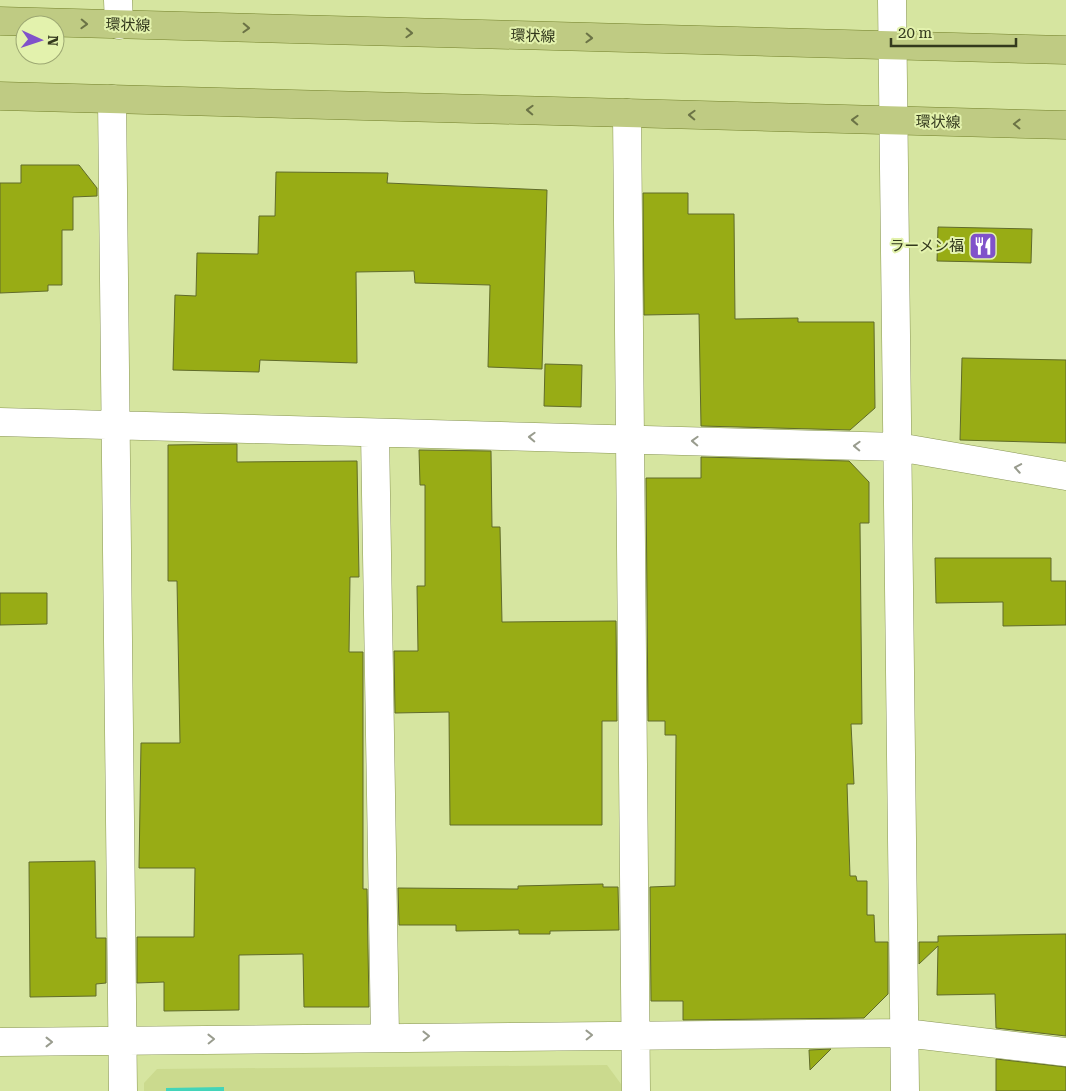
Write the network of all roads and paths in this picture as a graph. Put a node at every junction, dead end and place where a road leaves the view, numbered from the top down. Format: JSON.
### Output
{"nodes":[{"id":1,"x":892,"y":0,"type":"edge"},
{"id":2,"x":118,"y":12,"type":"edge"},
{"id":3,"x":0,"y":21,"type":"edge"},
{"id":4,"x":892,"y":46,"type":"junction"},
{"id":5,"x":1066,"y":50,"type":"edge"},
{"id":6,"x":0,"y":96,"type":"edge"},
{"id":7,"x":112,"y":99,"type":"junction"},
{"id":8,"x":627,"y":113,"type":"junction"},
{"id":9,"x":894,"y":121,"type":"junction"},
{"id":10,"x":1066,"y":125,"type":"edge"},
{"id":11,"x":0,"y":422,"type":"edge"},
{"id":12,"x":116,"y":426,"type":"junction"},
{"id":13,"x":375,"y":432,"type":"junction"},
{"id":14,"x":630,"y":440,"type":"junction"},
{"id":15,"x":898,"y":447,"type":"junction"},
{"id":16,"x":1066,"y":476,"type":"edge"},
{"id":17,"x":905,"y":1033,"type":"junction"},
{"id":18,"x":635,"y":1034,"type":"junction"},
{"id":19,"x":384,"y":1036,"type":"junction"},
{"id":20,"x":123,"y":1041,"type":"junction"},
{"id":21,"x":0,"y":1042,"type":"edge"},
{"id":22,"x":1066,"y":1052,"type":"edge"},
{"id":23,"x":123,"y":1091,"type":"edge"},
{"id":24,"x":636,"y":1091,"type":"edge"},
{"id":25,"x":905,"y":1091,"type":"edge"}],
"edges":[{"from":1,"to":4,"type":"street"},
{"from":3,"to":2,"type":"main road","name":"環状線","one_way":true},
{"from":2,"to":4,"type":"main road","name":"環状線","one_way":true},
{"from":4,"to":5,"type":"main road","name":"環状線"},
{"from":4,"to":9,"type":"street"},
{"from":6,"to":7,"type":"main road","name":"環状線"},
{"from":8,"to":7,"type":"main road","name":"環状線","one_way":true},
{"from":7,"to":12,"type":"street"},
{"from":9,"to":8,"type":"main road","name":"環状線","one_way":true},
{"from":8,"to":14,"type":"street"},
{"from":10,"to":9,"type":"main road","name":"環状線","one_way":true},
{"from":9,"to":15,"type":"street"},
{"from":11,"to":12,"type":"street"},
{"from":12,"to":13,"type":"street"},
{"from":12,"to":20,"type":"street"},
{"from":14,"to":13,"type":"street","one_way":true},
{"from":13,"to":19,"type":"street"},
{"from":15,"to":14,"type":"street","one_way":true},
{"from":14,"to":18,"type":"street"},
{"from":16,"to":15,"type":"street","one_way":true},
{"from":15,"to":17,"type":"street"},
{"from":17,"to":18,"type":"street"},
{"from":17,"to":22,"type":"street"},
{"from":17,"to":25,"type":"street"},
{"from":19,"to":18,"type":"street","one_way":true},
{"from":18,"to":24,"type":"street"},
{"from":20,"to":19,"type":"street","one_way":true},
{"from":21,"to":20,"type":"street","one_way":true},
{"from":20,"to":23,"type":"street"}]}
